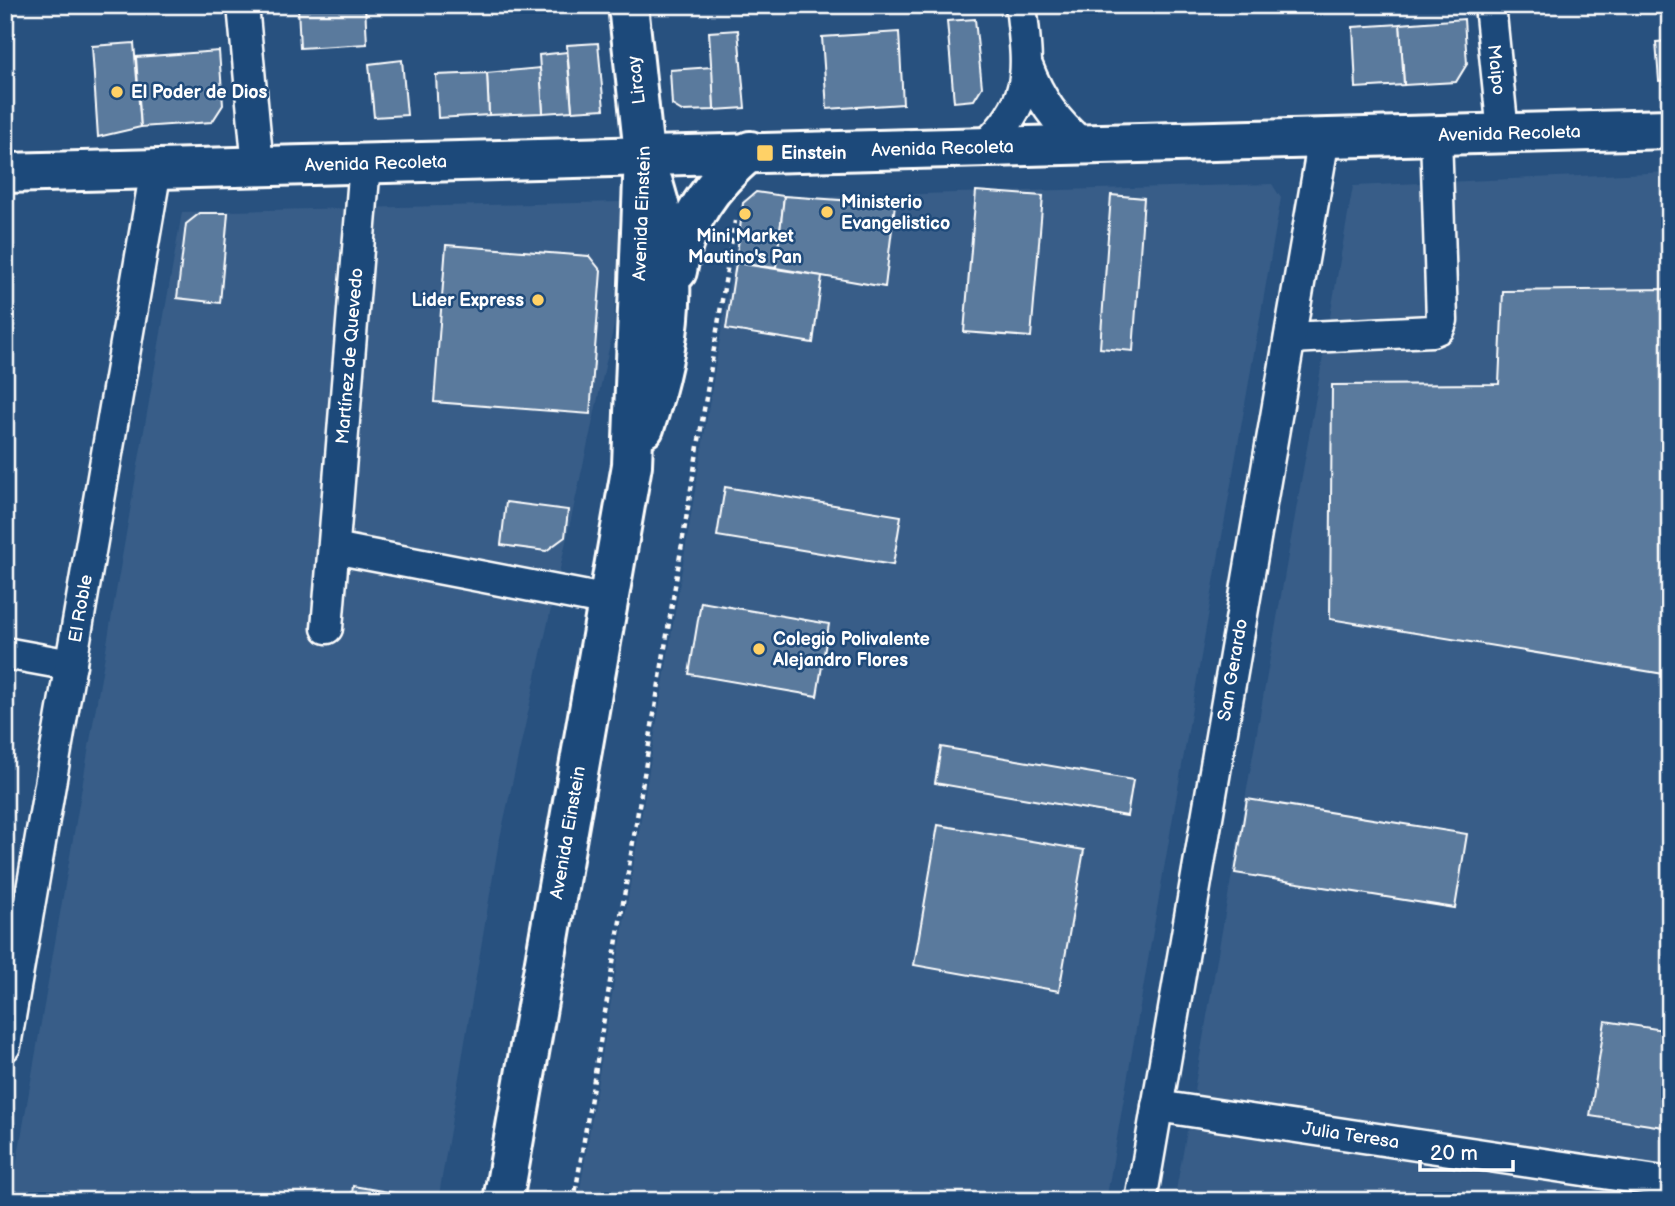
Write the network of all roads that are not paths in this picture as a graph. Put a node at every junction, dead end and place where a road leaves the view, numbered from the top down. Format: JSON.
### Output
{"nodes":[{"id":1,"x":243,"y":5,"type":"edge"},
{"id":2,"x":628,"y":5,"type":"edge"},
{"id":3,"x":1021,"y":5,"type":"edge"},
{"id":4,"x":1490,"y":5,"type":"edge"},
{"id":5,"x":1027,"y":65,"type":"junction"},
{"id":6,"x":1670,"y":129,"type":"edge"},
{"id":7,"x":1503,"y":133,"type":"junction"},
{"id":8,"x":1436,"y":135,"type":"junction"},
{"id":9,"x":1324,"y":138,"type":"junction"},
{"id":10,"x":1082,"y":144,"type":"junction"},
{"id":11,"x":984,"y":147,"type":"junction"},
{"id":12,"x":750,"y":151,"type":"junction"},
{"id":13,"x":644,"y":154,"type":"junction"},
{"id":14,"x":365,"y":164,"type":"junction"},
{"id":15,"x":258,"y":167,"type":"junction"},
{"id":16,"x":156,"y":169,"type":"junction"},
{"id":17,"x":5,"y":173,"type":"edge"},
{"id":18,"x":672,"y":301,"type":"junction"},
{"id":19,"x":1290,"y":338,"type":"junction"},
{"id":20,"x":632,"y":465,"type":"junction"},
{"id":21,"x":334,"y":548,"type":"junction"},
{"id":22,"x":608,"y":601,"type":"junction"},
{"id":23,"x":327,"y":628,"type":"dead end"},
{"id":24,"x":5,"y":653,"type":"edge"},
{"id":25,"x":71,"y":665,"type":"junction"},
{"id":26,"x":5,"y":1046,"type":"edge"},
{"id":27,"x":1157,"y":1106,"type":"junction"},
{"id":28,"x":1670,"y":1183,"type":"edge"},
{"id":29,"x":503,"y":1201,"type":"edge"},
{"id":30,"x":1141,"y":1201,"type":"edge"}],
"edges":[{"from":1,"to":15,"type":"street"},
{"from":2,"to":13,"type":"main road","name":"Lircay"},
{"from":3,"to":5,"type":"street"},
{"from":4,"to":7,"type":"street","name":"Maipo"},
{"from":5,"to":10,"type":"street"},
{"from":5,"to":11,"type":"street"},
{"from":6,"to":7,"type":"main road","name":"Avenida Recoleta"},
{"from":7,"to":8,"type":"main road","name":"Avenida Recoleta"},
{"from":8,"to":9,"type":"main road","name":"Avenida Recoleta"},
{"from":8,"to":19,"type":"street"},
{"from":9,"to":10,"type":"main road","name":"Avenida Recoleta"},
{"from":9,"to":19,"type":"street","name":"San Gerardo"},
{"from":10,"to":11,"type":"main road","name":"Avenida Recoleta"},
{"from":11,"to":12,"type":"main road","name":"Avenida Recoleta"},
{"from":12,"to":13,"type":"main road","name":"Avenida Recoleta"},
{"from":12,"to":18,"type":"main road"},
{"from":13,"to":14,"type":"main road","name":"Avenida Recoleta"},
{"from":13,"to":18,"type":"main road","name":"Avenida Einstein"},
{"from":13,"to":20,"type":"main road","name":"Avenida Einstein"},
{"from":14,"to":15,"type":"main road","name":"Avenida Recoleta"},
{"from":14,"to":21,"type":"street","name":"Martínez de Quevedo"},
{"from":15,"to":16,"type":"main road","name":"Avenida Recoleta"},
{"from":16,"to":17,"type":"main road","name":"Avenida Recoleta"},
{"from":16,"to":25,"type":"street","name":"El Roble"},
{"from":18,"to":20,"type":"main road","name":"Avenida Einstein"},
{"from":19,"to":27,"type":"street","name":"San Gerardo"},
{"from":20,"to":22,"type":"main road","name":"Avenida Einstein"},
{"from":21,"to":22,"type":"street"},
{"from":21,"to":23,"type":"street","name":"Martínez de Quevedo"},
{"from":22,"to":29,"type":"main road","name":"Avenida Einstein"},
{"from":24,"to":25,"type":"street"},
{"from":25,"to":26,"type":"street","name":"El Roble"},
{"from":27,"to":28,"type":"street","name":"Julia Teresa"},
{"from":27,"to":30,"type":"street","name":"San Gerardo"}]}
